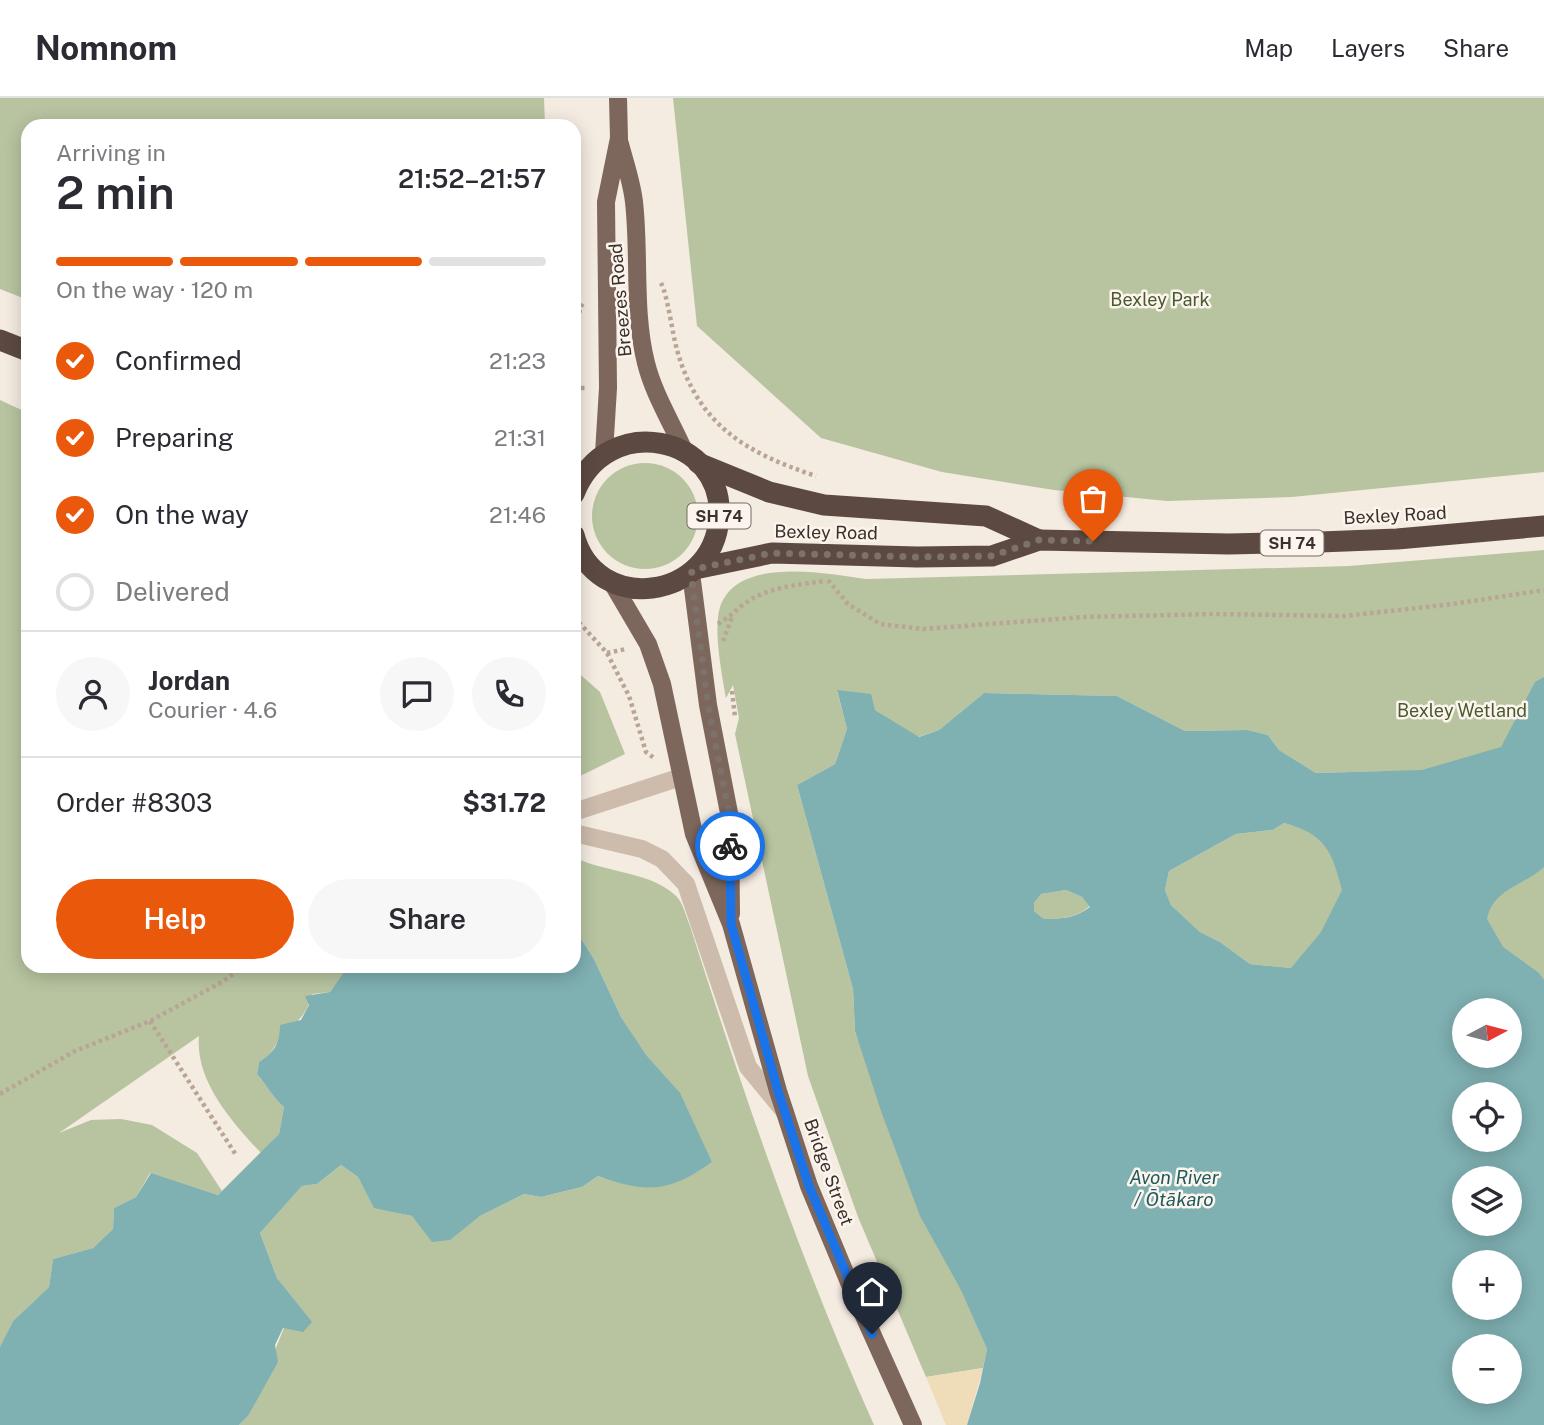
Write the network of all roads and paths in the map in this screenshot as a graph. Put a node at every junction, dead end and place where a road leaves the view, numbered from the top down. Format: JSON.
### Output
{"nodes":[{"id":1,"x":618,"y":98,"type":"edge"},
{"id":2,"x":619,"y":138,"type":"junction"},
{"id":3,"x":637,"y":254,"type":"junction"},
{"id":4,"x":0,"y":340,"type":"edge"},
{"id":5,"x":21,"y":348,"type":"edge"},
{"id":6,"x":691,"y":457,"type":"junction"},
{"id":7,"x":590,"y":461,"type":"edge"},
{"id":8,"x":581,"y":478,"type":"edge"},
{"id":9,"x":769,"y":492,"type":"junction"},
{"id":10,"x":1544,"y":526,"type":"edge"},
{"id":11,"x":1039,"y":540,"type":"junction"},
{"id":12,"x":772,"y":553,"type":"junction"},
{"id":13,"x":581,"y":556,"type":"edge"},
{"id":14,"x":693,"y":571,"type":"junction"},
{"id":15,"x":611,"y":581,"type":"junction"},
{"id":16,"x":775,"y":589,"type":"junction"},
{"id":17,"x":1544,"y":590,"type":"edge"},
{"id":18,"x":732,"y":616,"type":"dead end"},
{"id":19,"x":581,"y":625,"type":"edge"},
{"id":20,"x":681,"y":777,"type":"junction"},
{"id":21,"x":581,"y":810,"type":"edge"},
{"id":22,"x":581,"y":835,"type":"edge"},
{"id":23,"x":731,"y":924,"type":"junction"},
{"id":24,"x":234,"y":973,"type":"edge"},
{"id":25,"x":150,"y":1021,"type":"junction"},
{"id":26,"x":0,"y":1094,"type":"edge"},
{"id":27,"x":785,"y":1112,"type":"junction"},
{"id":28,"x":236,"y":1155,"type":"dead end"},
{"id":29,"x":913,"y":1425,"type":"edge"}],
"edges":[{"from":1,"to":2,"type":"main road","name":"Breezes Road"},
{"from":2,"to":3,"type":"main road","name":"Breezes Road"},
{"from":2,"to":7,"type":"main road","name":"Breezes Road"},
{"from":3,"to":6,"type":"main road","name":"Breezes Road"},
{"from":3,"to":9,"type":"path"},
{"from":4,"to":5,"type":"highway"},
{"from":6,"to":7,"type":"highway","number":"SH 74"},
{"from":6,"to":9,"type":"highway","name":"Bexley Road","number":"SH 74"},
{"from":6,"to":14,"type":"highway","number":"SH 74"},
{"from":7,"to":8,"type":"highway"},
{"from":9,"to":11,"type":"highway","name":"Bexley Road","number":"SH 74"},
{"from":10,"to":11,"type":"highway","name":"Bexley Road","number":"SH 74"},
{"from":11,"to":12,"type":"highway","name":"Bexley Road","number":"SH 74"},
{"from":12,"to":14,"type":"highway","name":"Bexley Road","number":"SH 74"},
{"from":12,"to":16,"type":"path"},
{"from":13,"to":15,"type":"highway","number":"SH 74"},
{"from":14,"to":15,"type":"highway","number":"SH 74"},
{"from":14,"to":23,"type":"main road","name":"Bridge Street"},
{"from":15,"to":20,"type":"main road","name":"Bridge Street"},
{"from":16,"to":17,"type":"path"},
{"from":16,"to":18,"type":"path"},
{"from":19,"to":20,"type":"path"},
{"from":20,"to":21,"type":"lane"},
{"from":20,"to":23,"type":"main road","name":"Bridge Street"},
{"from":22,"to":27,"type":"lane"},
{"from":23,"to":27,"type":"main road","name":"Bridge Street"},
{"from":24,"to":25,"type":"path"},
{"from":25,"to":26,"type":"path"},
{"from":25,"to":28,"type":"path"},
{"from":27,"to":29,"type":"main road","name":"Bridge Street"}]}
